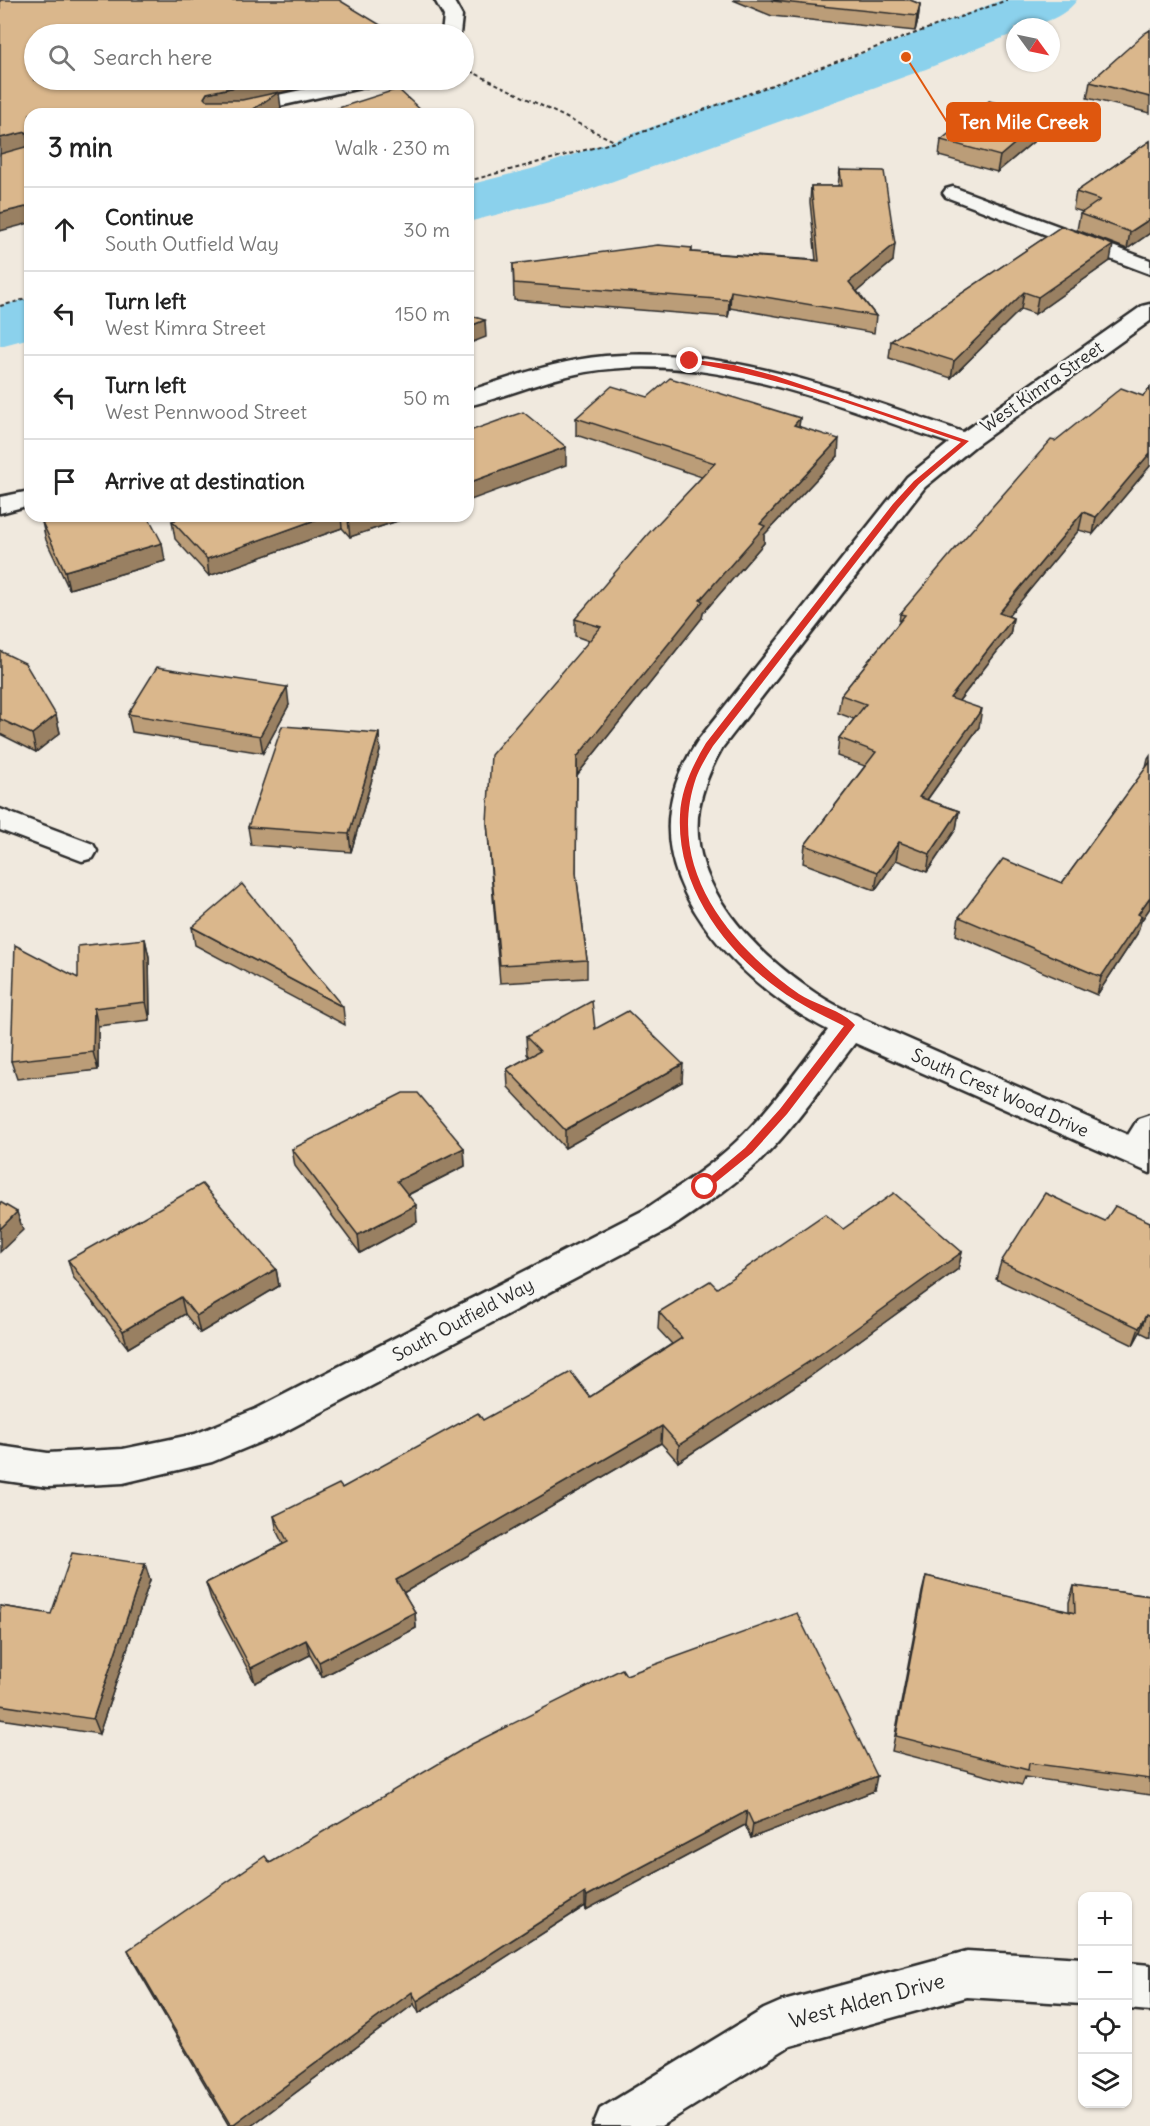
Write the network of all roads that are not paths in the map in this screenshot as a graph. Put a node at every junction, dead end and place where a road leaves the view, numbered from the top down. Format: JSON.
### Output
{"nodes":[{"id":1,"x":444,"y":0,"type":"edge"},
{"id":2,"x":452,"y":24,"type":"edge"},
{"id":3,"x":326,"y":90,"type":"edge"},
{"id":4,"x":245,"y":108,"type":"edge"},
{"id":5,"x":952,"y":193,"type":"dead end"},
{"id":6,"x":1150,"y":267,"type":"edge"},
{"id":7,"x":1150,"y":311,"type":"edge"},
{"id":8,"x":474,"y":397,"type":"edge"},
{"id":9,"x":966,"y":441,"type":"junction"},
{"id":10,"x":24,"y":499,"type":"edge"},
{"id":11,"x":0,"y":505,"type":"edge"},
{"id":12,"x":0,"y":819,"type":"edge"},
{"id":13,"x":82,"y":851,"type":"dead end"},
{"id":14,"x":850,"y":1025,"type":"junction"},
{"id":15,"x":1145,"y":1147,"type":"edge"},
{"id":16,"x":0,"y":1463,"type":"edge"},
{"id":17,"x":1078,"y":1980,"type":"edge"},
{"id":18,"x":1132,"y":1986,"type":"edge"},
{"id":19,"x":1150,"y":1988,"type":"edge"},
{"id":20,"x":617,"y":2126,"type":"edge"}],
"edges":[{"from":1,"to":2,"type":"street"},
{"from":3,"to":4,"type":"street"},
{"from":5,"to":6,"type":"street"},
{"from":7,"to":9,"type":"street","name":"West Kimra Street"},
{"from":8,"to":9,"type":"street"},
{"from":9,"to":14,"type":"street","name":"West Kimra Street"},
{"from":10,"to":11,"type":"street"},
{"from":12,"to":13,"type":"street"},
{"from":14,"to":15,"type":"street","name":"South Crest Wood Drive"},
{"from":14,"to":16,"type":"street","name":"South Outfield Way"},
{"from":17,"to":20,"type":"street","name":"West Alden Drive"},
{"from":18,"to":19,"type":"street"}]}
